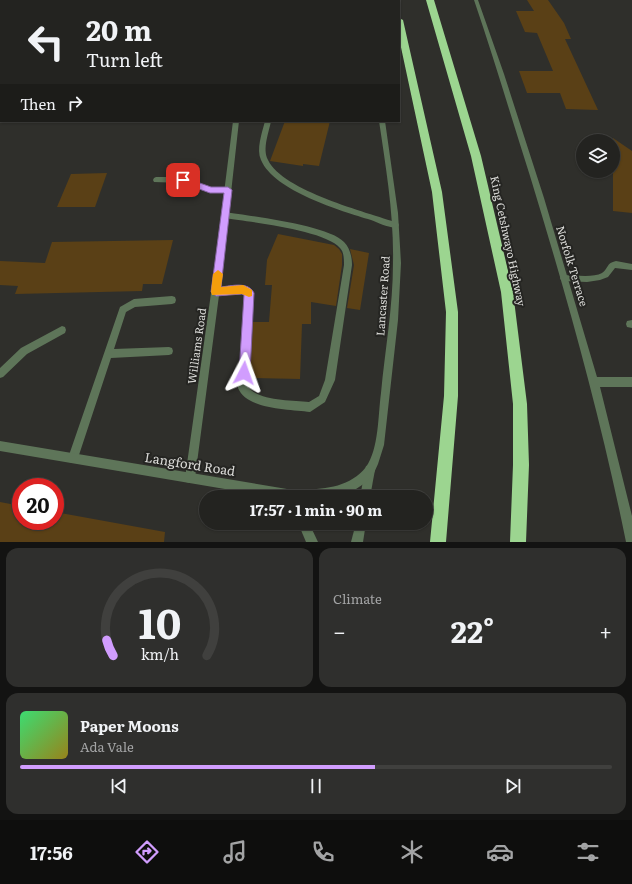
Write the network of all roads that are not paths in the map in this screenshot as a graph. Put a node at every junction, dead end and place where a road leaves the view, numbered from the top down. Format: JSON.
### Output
{"nodes":[{"id":1,"x":430,"y":0,"type":"edge"},
{"id":2,"x":476,"y":0,"type":"edge"},
{"id":3,"x":400,"y":25,"type":"edge"},
{"id":4,"x":236,"y":122,"type":"edge"},
{"id":5,"x":268,"y":122,"type":"edge"},
{"id":6,"x":382,"y":122,"type":"edge"},
{"id":7,"x":156,"y":180,"type":"dead end"},
{"id":8,"x":228,"y":190,"type":"junction"},
{"id":9,"x":225,"y":215,"type":"junction"},
{"id":10,"x":396,"y":225,"type":"junction"},
{"id":11,"x":632,"y":267,"type":"edge"},
{"id":12,"x":564,"y":278,"type":"junction"},
{"id":13,"x":216,"y":292,"type":"junction"},
{"id":14,"x":172,"y":300,"type":"dead end"},
{"id":15,"x":62,"y":330,"type":"dead end"},
{"id":16,"x":169,"y":351,"type":"dead end"},
{"id":17,"x":108,"y":354,"type":"junction"},
{"id":18,"x":0,"y":374,"type":"edge"},
{"id":19,"x":594,"y":382,"type":"junction"},
{"id":20,"x":632,"y":382,"type":"edge"},
{"id":21,"x":0,"y":446,"type":"edge"},
{"id":22,"x":73,"y":458,"type":"junction"},
{"id":23,"x":370,"y":470,"type":"junction"},
{"id":24,"x":190,"y":478,"type":"junction"},
{"id":25,"x":255,"y":490,"type":"edge"},
{"id":26,"x":341,"y":490,"type":"edge"},
{"id":27,"x":366,"y":490,"type":"edge"},
{"id":28,"x":306,"y":530,"type":"edge"},
{"id":29,"x":360,"y":530,"type":"edge"},
{"id":30,"x":312,"y":542,"type":"edge"},
{"id":31,"x":357,"y":542,"type":"edge"},
{"id":32,"x":438,"y":542,"type":"edge"},
{"id":33,"x":518,"y":542,"type":"edge"},
{"id":34,"x":632,"y":542,"type":"edge"}],
"edges":[{"from":1,"to":33,"type":"highway","name":"King Cetshwayo Highway"},
{"from":2,"to":12,"type":"street","name":"Norfolk Terrace"},
{"from":3,"to":32,"type":"highway"},
{"from":4,"to":8,"type":"street","name":"Williams Road"},
{"from":5,"to":10,"type":"street"},
{"from":6,"to":10,"type":"street","name":"Lancaster Road"},
{"from":7,"to":8,"type":"street"},
{"from":8,"to":9,"type":"street","name":"Williams Road"},
{"from":9,"to":13,"type":"street","name":"Williams Road"},
{"from":9,"to":13,"type":"street"},
{"from":10,"to":23,"type":"street","name":"Lancaster Road"},
{"from":11,"to":12,"type":"street"},
{"from":12,"to":19,"type":"street","name":"Norfolk Terrace"},
{"from":13,"to":24,"type":"street","name":"Williams Road"},
{"from":14,"to":17,"type":"street"},
{"from":15,"to":18,"type":"street"},
{"from":16,"to":17,"type":"street"},
{"from":17,"to":22,"type":"street"},
{"from":19,"to":20,"type":"street"},
{"from":19,"to":34,"type":"street","name":"Norfolk Terrace"},
{"from":21,"to":22,"type":"street","name":"Langford Road"},
{"from":22,"to":24,"type":"street","name":"Langford Road"},
{"from":23,"to":26,"type":"street","name":"Langford Road"},
{"from":23,"to":27,"type":"street","name":"Lancaster Road"},
{"from":24,"to":25,"type":"street","name":"Langford Road"},
{"from":28,"to":30,"type":"street"},
{"from":29,"to":31,"type":"street"}]}
